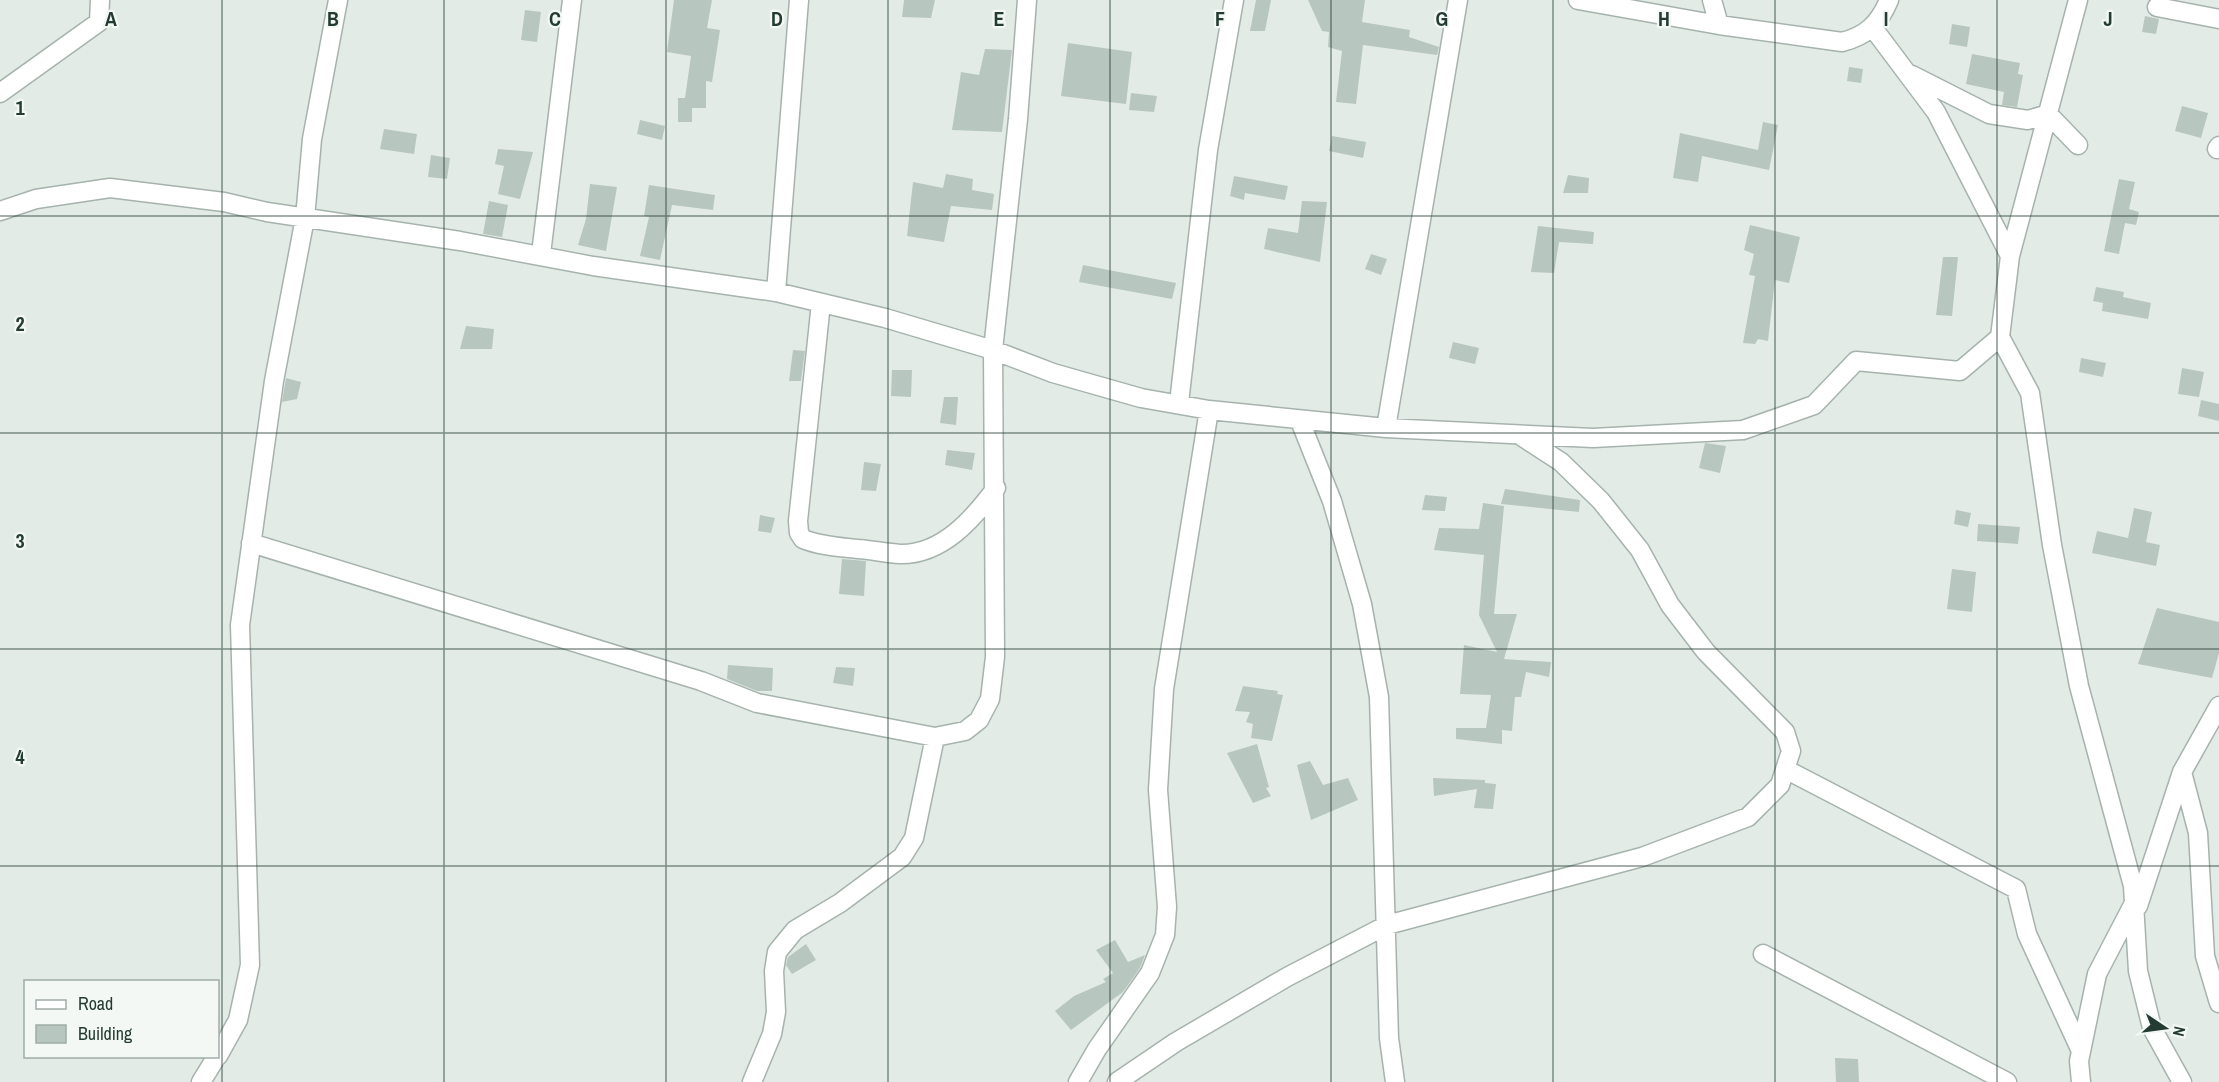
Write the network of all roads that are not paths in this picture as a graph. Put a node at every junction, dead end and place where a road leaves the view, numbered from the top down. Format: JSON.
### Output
{"nodes":[{"id":1,"x":99,"y":0,"type":"edge"},
{"id":2,"x":338,"y":0,"type":"edge"},
{"id":3,"x":572,"y":0,"type":"edge"},
{"id":4,"x":799,"y":0,"type":"edge"},
{"id":5,"x":1027,"y":0,"type":"edge"},
{"id":6,"x":1234,"y":0,"type":"edge"},
{"id":7,"x":1458,"y":0,"type":"edge"},
{"id":8,"x":1578,"y":0,"type":"edge"},
{"id":9,"x":1712,"y":0,"type":"edge"},
{"id":10,"x":1888,"y":0,"type":"edge"},
{"id":11,"x":2078,"y":0,"type":"edge"},
{"id":12,"x":2157,"y":7,"type":"dead end"},
{"id":13,"x":2219,"y":19,"type":"edge"},
{"id":14,"x":1719,"y":25,"type":"junction"},
{"id":15,"x":1873,"y":28,"type":"junction"},
{"id":16,"x":1905,"y":70,"type":"junction"},
{"id":17,"x":0,"y":93,"type":"edge"},
{"id":18,"x":2048,"y":114,"type":"junction"},
{"id":19,"x":2078,"y":145,"type":"dead end"},
{"id":20,"x":0,"y":211,"type":"edge"},
{"id":21,"x":305,"y":218,"type":"junction"},
{"id":22,"x":541,"y":254,"type":"junction"},
{"id":23,"x":2010,"y":256,"type":"junction"},
{"id":24,"x":776,"y":292,"type":"junction"},
{"id":25,"x":821,"y":303,"type":"junction"},
{"id":26,"x":2000,"y":337,"type":"junction"},
{"id":27,"x":993,"y":350,"type":"junction"},
{"id":28,"x":1179,"y":403,"type":"junction"},
{"id":29,"x":1209,"y":410,"type":"junction"},
{"id":30,"x":1300,"y":421,"type":"junction"},
{"id":31,"x":1386,"y":429,"type":"junction"},
{"id":32,"x":1520,"y":435,"type":"junction"},
{"id":33,"x":996,"y":488,"type":"junction"},
{"id":34,"x":251,"y":543,"type":"junction"},
{"id":35,"x":2219,"y":706,"type":"edge"},
{"id":36,"x":935,"y":737,"type":"junction"},
{"id":37,"x":1787,"y":770,"type":"junction"},
{"id":38,"x":2182,"y":772,"type":"junction"},
{"id":39,"x":2134,"y":909,"type":"junction"},
{"id":40,"x":1387,"y":925,"type":"junction"},
{"id":41,"x":1763,"y":954,"type":"dead end"},
{"id":42,"x":2219,"y":1003,"type":"edge"},
{"id":43,"x":2081,"y":1051,"type":"junction"},
{"id":44,"x":219,"y":1053,"type":"edge"},
{"id":45,"x":216,"y":1058,"type":"edge"},
{"id":46,"x":201,"y":1082,"type":"edge"},
{"id":47,"x":752,"y":1082,"type":"edge"},
{"id":48,"x":1078,"y":1082,"type":"edge"},
{"id":49,"x":1118,"y":1082,"type":"edge"},
{"id":50,"x":1395,"y":1082,"type":"edge"},
{"id":51,"x":2007,"y":1082,"type":"edge"},
{"id":52,"x":2081,"y":1082,"type":"edge"},
{"id":53,"x":2182,"y":1082,"type":"edge"}],
"edges":[{"from":1,"to":17,"type":"street"},
{"from":2,"to":21,"type":"street"},
{"from":3,"to":22,"type":"street"},
{"from":4,"to":24,"type":"street"},
{"from":5,"to":27,"type":"street"},
{"from":6,"to":28,"type":"street"},
{"from":7,"to":31,"type":"street"},
{"from":8,"to":14,"type":"street"},
{"from":9,"to":14,"type":"street"},
{"from":10,"to":15,"type":"street"},
{"from":11,"to":18,"type":"street"},
{"from":12,"to":13,"type":"street"},
{"from":14,"to":15,"type":"street"},
{"from":15,"to":16,"type":"street"},
{"from":16,"to":18,"type":"street"},
{"from":16,"to":23,"type":"street"},
{"from":18,"to":19,"type":"street"},
{"from":18,"to":23,"type":"street"},
{"from":20,"to":21,"type":"street"},
{"from":21,"to":22,"type":"street"},
{"from":21,"to":34,"type":"street"},
{"from":22,"to":24,"type":"street"},
{"from":23,"to":26,"type":"street"},
{"from":24,"to":25,"type":"street"},
{"from":25,"to":27,"type":"street"},
{"from":25,"to":33,"type":"street"},
{"from":26,"to":32,"type":"street"},
{"from":26,"to":39,"type":"street"},
{"from":27,"to":28,"type":"street"},
{"from":27,"to":33,"type":"street"},
{"from":28,"to":29,"type":"street"},
{"from":29,"to":30,"type":"street"},
{"from":29,"to":48,"type":"street"},
{"from":30,"to":31,"type":"street"},
{"from":30,"to":40,"type":"street"},
{"from":31,"to":32,"type":"street"},
{"from":32,"to":37,"type":"street"},
{"from":33,"to":36,"type":"street"},
{"from":34,"to":36,"type":"street"},
{"from":34,"to":44,"type":"street"},
{"from":35,"to":38,"type":"street"},
{"from":36,"to":47,"type":"street"},
{"from":37,"to":40,"type":"street"},
{"from":37,"to":43,"type":"street"},
{"from":38,"to":39,"type":"street"},
{"from":38,"to":42,"type":"street"},
{"from":39,"to":43,"type":"street"},
{"from":39,"to":53,"type":"street"},
{"from":40,"to":49,"type":"street"},
{"from":40,"to":50,"type":"street"},
{"from":41,"to":51,"type":"street"},
{"from":43,"to":52,"type":"street"},
{"from":45,"to":46,"type":"street"}]}
